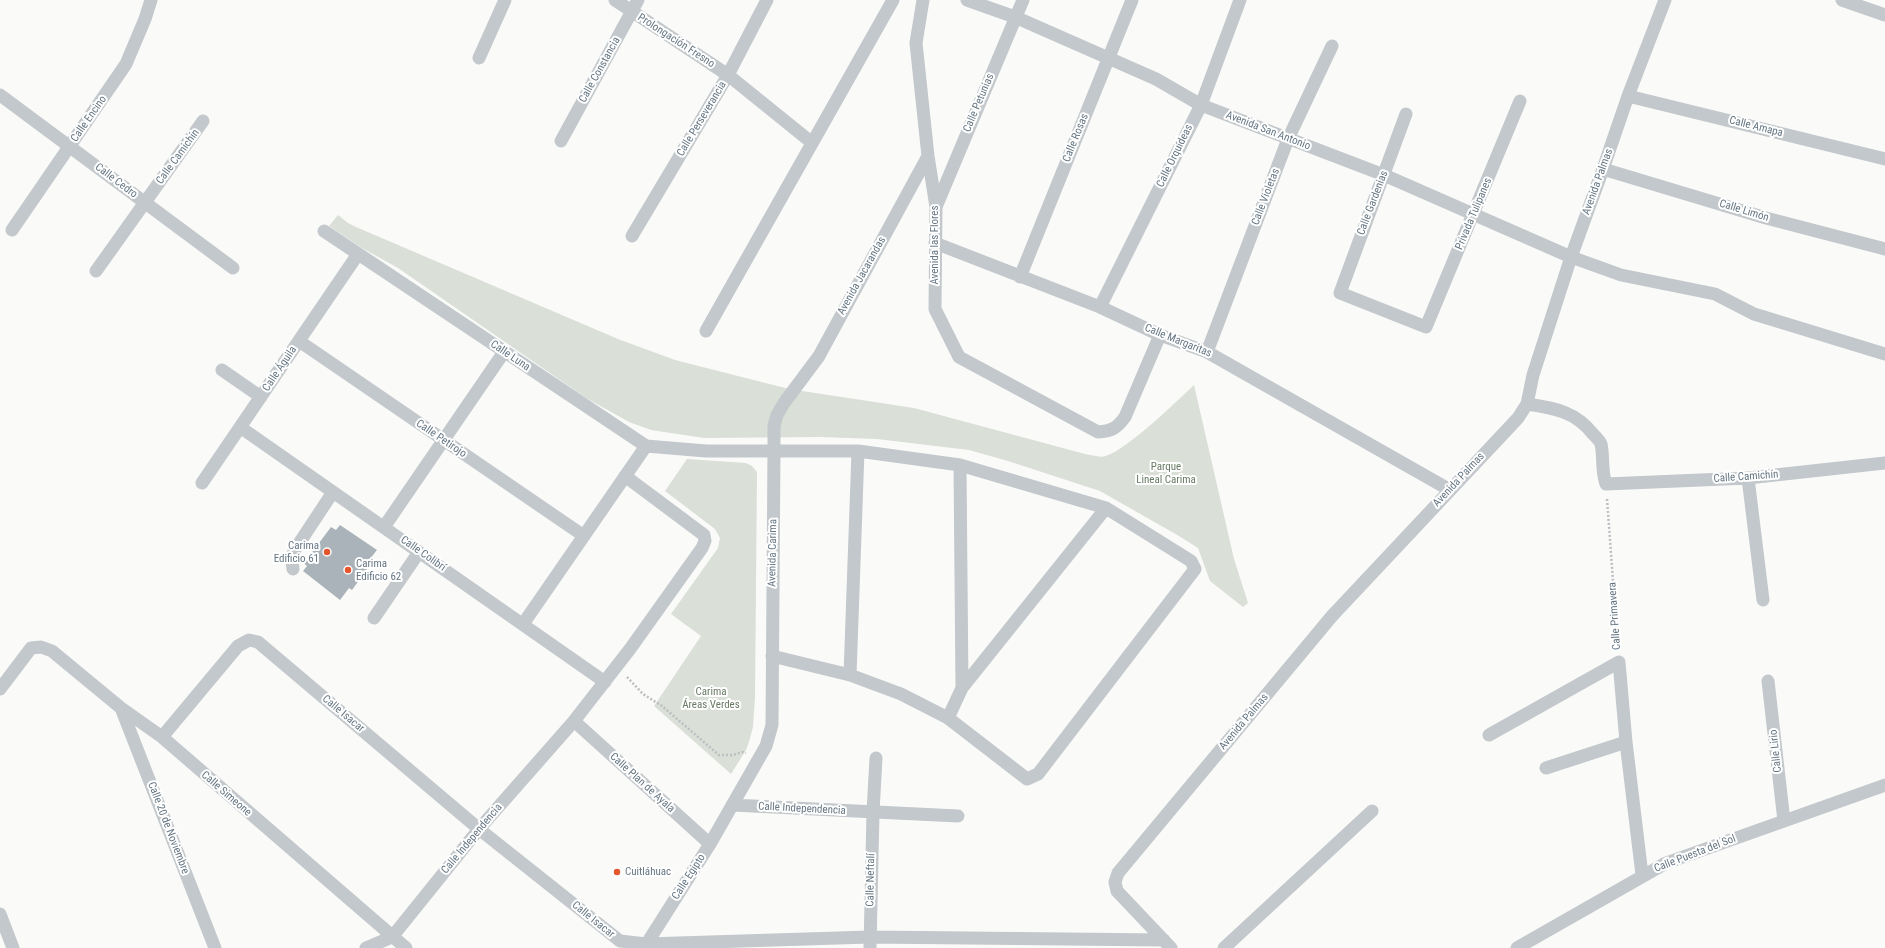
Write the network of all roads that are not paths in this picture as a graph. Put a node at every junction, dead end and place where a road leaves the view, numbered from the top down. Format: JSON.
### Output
{"nodes":[{"id":1,"x":152,"y":0,"type":"edge"},
{"id":2,"x":505,"y":0,"type":"edge"},
{"id":3,"x":614,"y":0,"type":"edge"},
{"id":4,"x":638,"y":0,"type":"edge"},
{"id":5,"x":767,"y":0,"type":"edge"},
{"id":6,"x":893,"y":0,"type":"edge"},
{"id":7,"x":923,"y":0,"type":"edge"},
{"id":8,"x":967,"y":0,"type":"edge"},
{"id":9,"x":1023,"y":0,"type":"edge"},
{"id":10,"x":1132,"y":0,"type":"edge"},
{"id":11,"x":1240,"y":0,"type":"edge"},
{"id":12,"x":1665,"y":0,"type":"edge"},
{"id":13,"x":1842,"y":0,"type":"edge"},
{"id":14,"x":632,"y":12,"type":"junction"},
{"id":15,"x":1885,"y":15,"type":"edge"},
{"id":16,"x":1015,"y":17,"type":"junction"},
{"id":17,"x":1332,"y":46,"type":"dead end"},
{"id":18,"x":479,"y":58,"type":"dead end"},
{"id":19,"x":1108,"y":58,"type":"junction"},
{"id":20,"x":728,"y":75,"type":"junction"},
{"id":21,"x":1628,"y":96,"type":"junction"},
{"id":22,"x":1,"y":97,"type":"edge"},
{"id":23,"x":1520,"y":101,"type":"dead end"},
{"id":24,"x":1200,"y":105,"type":"junction"},
{"id":25,"x":1406,"y":114,"type":"dead end"},
{"id":26,"x":203,"y":122,"type":"dead end"},
{"id":27,"x":1288,"y":140,"type":"junction"},
{"id":28,"x":561,"y":141,"type":"dead end"},
{"id":29,"x":811,"y":142,"type":"junction"},
{"id":30,"x":69,"y":146,"type":"junction"},
{"id":31,"x":928,"y":156,"type":"junction"},
{"id":32,"x":1885,"y":159,"type":"edge"},
{"id":33,"x":1604,"y":169,"type":"junction"},
{"id":34,"x":1384,"y":175,"type":"junction"},
{"id":35,"x":145,"y":203,"type":"junction"},
{"id":36,"x":936,"y":207,"type":"junction"},
{"id":37,"x":1474,"y":215,"type":"junction"},
{"id":38,"x":12,"y":230,"type":"dead end"},
{"id":39,"x":324,"y":231,"type":"dead end"},
{"id":40,"x":632,"y":236,"type":"dead end"},
{"id":41,"x":935,"y":243,"type":"junction"},
{"id":42,"x":1885,"y":249,"type":"edge"},
{"id":43,"x":358,"y":254,"type":"junction"},
{"id":44,"x":1570,"y":258,"type":"junction"},
{"id":45,"x":233,"y":268,"type":"dead end"},
{"id":46,"x":96,"y":271,"type":"dead end"},
{"id":47,"x":1020,"y":277,"type":"junction"},
{"id":48,"x":1100,"y":307,"type":"junction"},
{"id":49,"x":1426,"y":327,"type":"joint"},
{"id":50,"x":706,"y":331,"type":"dead end"},
{"id":51,"x":1160,"y":335,"type":"junction"},
{"id":52,"x":299,"y":341,"type":"junction"},
{"id":53,"x":504,"y":352,"type":"junction"},
{"id":54,"x":1207,"y":352,"type":"junction"},
{"id":55,"x":1885,"y":354,"type":"edge"},
{"id":56,"x":222,"y":370,"type":"dead end"},
{"id":57,"x":261,"y":397,"type":"junction"},
{"id":58,"x":1528,"y":404,"type":"junction"},
{"id":59,"x":240,"y":427,"type":"junction"},
{"id":60,"x":444,"y":440,"type":"junction"},
{"id":61,"x":646,"y":446,"type":"junction"},
{"id":62,"x":774,"y":450,"type":"junction"},
{"id":63,"x":858,"y":451,"type":"junction"},
{"id":64,"x":1885,"y":463,"type":"edge"},
{"id":65,"x":960,"y":465,"type":"junction"},
{"id":66,"x":625,"y":476,"type":"junction"},
{"id":67,"x":1748,"y":478,"type":"junction"},
{"id":68,"x":202,"y":483,"type":"dead end"},
{"id":69,"x":1450,"y":490,"type":"junction"},
{"id":70,"x":333,"y":492,"type":"junction"},
{"id":71,"x":1106,"y":508,"type":"junction"},
{"id":72,"x":384,"y":527,"type":"junction"},
{"id":73,"x":584,"y":536,"type":"junction"},
{"id":74,"x":419,"y":552,"type":"junction"},
{"id":75,"x":293,"y":569,"type":"dead end"},
{"id":76,"x":1763,"y":600,"type":"dead end"},
{"id":77,"x":374,"y":618,"type":"dead end"},
{"id":78,"x":523,"y":624,"type":"junction"},
{"id":79,"x":772,"y":656,"type":"junction"},
{"id":80,"x":850,"y":675,"type":"junction"},
{"id":81,"x":1768,"y":681,"type":"dead end"},
{"id":82,"x":605,"y":682,"type":"junction"},
{"id":83,"x":962,"y":688,"type":"junction"},
{"id":84,"x":0,"y":689,"type":"edge"},
{"id":85,"x":121,"y":708,"type":"junction"},
{"id":86,"x":948,"y":718,"type":"junction"},
{"id":87,"x":574,"y":722,"type":"junction"},
{"id":88,"x":1489,"y":735,"type":"dead end"},
{"id":89,"x":162,"y":738,"type":"junction"},
{"id":90,"x":1626,"y":742,"type":"junction"},
{"id":91,"x":876,"y":758,"type":"dead end"},
{"id":92,"x":758,"y":760,"type":"joint"},
{"id":93,"x":1546,"y":768,"type":"dead end"},
{"id":94,"x":1885,"y":784,"type":"edge"},
{"id":95,"x":732,"y":805,"type":"junction"},
{"id":96,"x":1372,"y":811,"type":"dead end"},
{"id":97,"x":873,"y":812,"type":"junction"},
{"id":98,"x":958,"y":816,"type":"dead end"},
{"id":99,"x":1784,"y":821,"type":"junction"},
{"id":100,"x":479,"y":829,"type":"junction"},
{"id":101,"x":710,"y":844,"type":"junction"},
{"id":102,"x":1642,"y":875,"type":"junction"},
{"id":103,"x":0,"y":914,"type":"edge"},
{"id":104,"x":392,"y":938,"type":"junction"},
{"id":105,"x":870,"y":943,"type":"edge"},
{"id":106,"x":1165,"y":945,"type":"edge"},
{"id":107,"x":645,"y":946,"type":"edge"},
{"id":108,"x":13,"y":948,"type":"edge"},
{"id":109,"x":215,"y":948,"type":"edge"},
{"id":110,"x":366,"y":948,"type":"edge"},
{"id":111,"x":406,"y":948,"type":"edge"},
{"id":112,"x":1224,"y":948,"type":"edge"},
{"id":113,"x":1517,"y":948,"type":"edge"}],
"edges":[{"from":1,"to":30,"type":"street","name":"Calle Encino"},
{"from":2,"to":18,"type":"street"},
{"from":3,"to":14,"type":"street","name":"Prolongación Fresno"},
{"from":4,"to":14,"type":"street","name":"Calle Constancia"},
{"from":5,"to":20,"type":"street","name":"Calle Perseverancia"},
{"from":6,"to":29,"type":"street"},
{"from":7,"to":31,"type":"street","name":"Avenida las Flores"},
{"from":8,"to":16,"type":"street","name":"Avenida San Antonio"},
{"from":9,"to":16,"type":"street","name":"Calle Petunias"},
{"from":10,"to":19,"type":"street","name":"Calle Rosas"},
{"from":11,"to":24,"type":"street","name":"Calle Orquídeas"},
{"from":12,"to":21,"type":"street","name":"Avenida Palmas"},
{"from":13,"to":15,"type":"street"},
{"from":14,"to":20,"type":"street","name":"Prolongación Fresno"},
{"from":14,"to":28,"type":"street","name":"Calle Constancia"},
{"from":16,"to":19,"type":"street","name":"Avenida San Antonio"},
{"from":16,"to":36,"type":"street","name":"Calle Petunias"},
{"from":17,"to":27,"type":"street","name":"Calle Violetas"},
{"from":19,"to":24,"type":"street","name":"Avenida San Antonio"},
{"from":19,"to":47,"type":"street","name":"Calle Rosas"},
{"from":20,"to":29,"type":"street","name":"Prolongación Fresno"},
{"from":20,"to":40,"type":"street","name":"Calle Perseverancia"},
{"from":21,"to":32,"type":"street","name":"Calle Amapa"},
{"from":21,"to":33,"type":"street","name":"Avenida Palmas"},
{"from":22,"to":30,"type":"street","name":"Calle Cedro"},
{"from":23,"to":37,"type":"street","name":"Privada Tulipanes"},
{"from":24,"to":27,"type":"street","name":"Avenida San Antonio"},
{"from":24,"to":48,"type":"street","name":"Calle Orquídeas"},
{"from":25,"to":34,"type":"street","name":"Calle Gardenias"},
{"from":26,"to":35,"type":"street","name":"Calle Camichín"},
{"from":27,"to":34,"type":"street","name":"Avenida San Antonio"},
{"from":27,"to":54,"type":"street","name":"Calle Violetas"},
{"from":29,"to":50,"type":"street"},
{"from":30,"to":35,"type":"street","name":"Calle Cedro"},
{"from":30,"to":38,"type":"street","name":"Calle Encino"},
{"from":31,"to":36,"type":"street","name":"Avenida las Flores"},
{"from":31,"to":62,"type":"street","name":"Avenida Jacarandas"},
{"from":33,"to":42,"type":"street","name":"Calle Limón"},
{"from":33,"to":44,"type":"street","name":"Avenida Palmas"},
{"from":34,"to":37,"type":"street","name":"Avenida San Antonio"},
{"from":34,"to":49,"type":"street","name":"Calle Gardenias"},
{"from":35,"to":45,"type":"street","name":"Calle Cedro"},
{"from":35,"to":46,"type":"street","name":"Calle Camichín"},
{"from":36,"to":41,"type":"street","name":"Avenida las Flores"},
{"from":37,"to":44,"type":"street","name":"Avenida San Antonio"},
{"from":37,"to":49,"type":"street","name":"Privada Tulipanes"},
{"from":39,"to":43,"type":"street","name":"Calle Luna"},
{"from":41,"to":47,"type":"street","name":"Calle Margaritas"},
{"from":41,"to":51,"type":"street","name":"Avenida las Flores"},
{"from":43,"to":52,"type":"street","name":"Calle Águila"},
{"from":43,"to":53,"type":"street","name":"Calle Luna"},
{"from":44,"to":55,"type":"street","name":"Avenida San Antonio"},
{"from":44,"to":58,"type":"street","name":"Avenida Palmas"},
{"from":47,"to":48,"type":"street","name":"Calle Margaritas"},
{"from":48,"to":51,"type":"street","name":"Calle Margaritas"},
{"from":51,"to":54,"type":"street","name":"Calle Margaritas"},
{"from":52,"to":57,"type":"street","name":"Calle Águila"},
{"from":52,"to":60,"type":"street","name":"Calle Petirojo"},
{"from":53,"to":60,"type":"street"},
{"from":53,"to":61,"type":"street","name":"Calle Luna"},
{"from":54,"to":69,"type":"street","name":"Calle Margaritas"},
{"from":56,"to":57,"type":"street"},
{"from":57,"to":59,"type":"street","name":"Calle Águila"},
{"from":58,"to":67,"type":"street","name":"Calle Camichín"},
{"from":58,"to":69,"type":"street","name":"Avenida Palmas"},
{"from":59,"to":68,"type":"street","name":"Calle Águila"},
{"from":59,"to":70,"type":"street","name":"Calle Colibrí"},
{"from":60,"to":72,"type":"street"},
{"from":60,"to":73,"type":"street","name":"Calle Petirojo"},
{"from":61,"to":62,"type":"street","name":"Calle Luna"},
{"from":61,"to":66,"type":"street"},
{"from":62,"to":63,"type":"street","name":"Calle Luna"},
{"from":62,"to":79,"type":"street","name":"Avenida Carima"},
{"from":63,"to":65,"type":"street","name":"Calle Luna"},
{"from":63,"to":80,"type":"street"},
{"from":64,"to":67,"type":"street","name":"Calle Camichín"},
{"from":65,"to":71,"type":"street","name":"Calle Luna"},
{"from":65,"to":83,"type":"street"},
{"from":66,"to":73,"type":"street"},
{"from":66,"to":82,"type":"street","name":"Calle Independencia"},
{"from":67,"to":76,"type":"street"},
{"from":69,"to":106,"type":"street","name":"Avenida Palmas"},
{"from":70,"to":72,"type":"street","name":"Calle Colibrí"},
{"from":70,"to":75,"type":"street"},
{"from":71,"to":83,"type":"street"},
{"from":71,"to":86,"type":"street","name":"Calle Luna"},
{"from":72,"to":74,"type":"street","name":"Calle Colibrí"},
{"from":73,"to":78,"type":"street"},
{"from":74,"to":77,"type":"street"},
{"from":74,"to":78,"type":"street","name":"Calle Colibrí"},
{"from":78,"to":82,"type":"street","name":"Calle Colibrí"},
{"from":79,"to":80,"type":"street"},
{"from":79,"to":92,"type":"street","name":"Avenida Carima"},
{"from":80,"to":86,"type":"street"},
{"from":81,"to":99,"type":"street","name":"Calle Lirio"},
{"from":82,"to":87,"type":"street","name":"Calle Independencia"},
{"from":83,"to":86,"type":"street"},
{"from":84,"to":85,"type":"street","name":"Calle Simeone"},
{"from":85,"to":89,"type":"street","name":"Calle Simeone"},
{"from":85,"to":109,"type":"street","name":"Calle 20 de Noviembre"},
{"from":87,"to":100,"type":"street","name":"Calle Independencia"},
{"from":87,"to":101,"type":"street","name":"Calle Plan de Ayala"},
{"from":88,"to":90,"type":"street","name":"Calle Primavera"},
{"from":89,"to":100,"type":"street","name":"Calle Isacar"},
{"from":89,"to":104,"type":"street","name":"Calle Simeone"},
{"from":90,"to":93,"type":"street"},
{"from":90,"to":102,"type":"street","name":"Calle Primavera"},
{"from":91,"to":97,"type":"street","name":"Calle Neftalí"},
{"from":92,"to":95,"type":"street","name":"Calle Egipto"},
{"from":94,"to":99,"type":"street","name":"Calle Puesta del Sol"},
{"from":95,"to":97,"type":"street","name":"Calle Independencia"},
{"from":95,"to":101,"type":"street","name":"Calle Egipto"},
{"from":96,"to":112,"type":"street"},
{"from":97,"to":98,"type":"street","name":"Calle Independencia"},
{"from":97,"to":105,"type":"street","name":"Calle Neftalí"},
{"from":99,"to":102,"type":"street","name":"Calle Puesta del Sol"},
{"from":100,"to":104,"type":"street","name":"Calle Independencia"},
{"from":100,"to":107,"type":"street","name":"Calle Isacar"},
{"from":101,"to":107,"type":"street","name":"Calle Egipto"},
{"from":102,"to":113,"type":"street","name":"Calle Puesta del Sol"},
{"from":103,"to":108,"type":"street"},
{"from":104,"to":110,"type":"street"},
{"from":104,"to":111,"type":"street","name":"Calle Simeone"},
{"from":105,"to":106,"type":"street","name":"Calle Isacar"},
{"from":105,"to":107,"type":"street","name":"Calle Isacar"}]}
